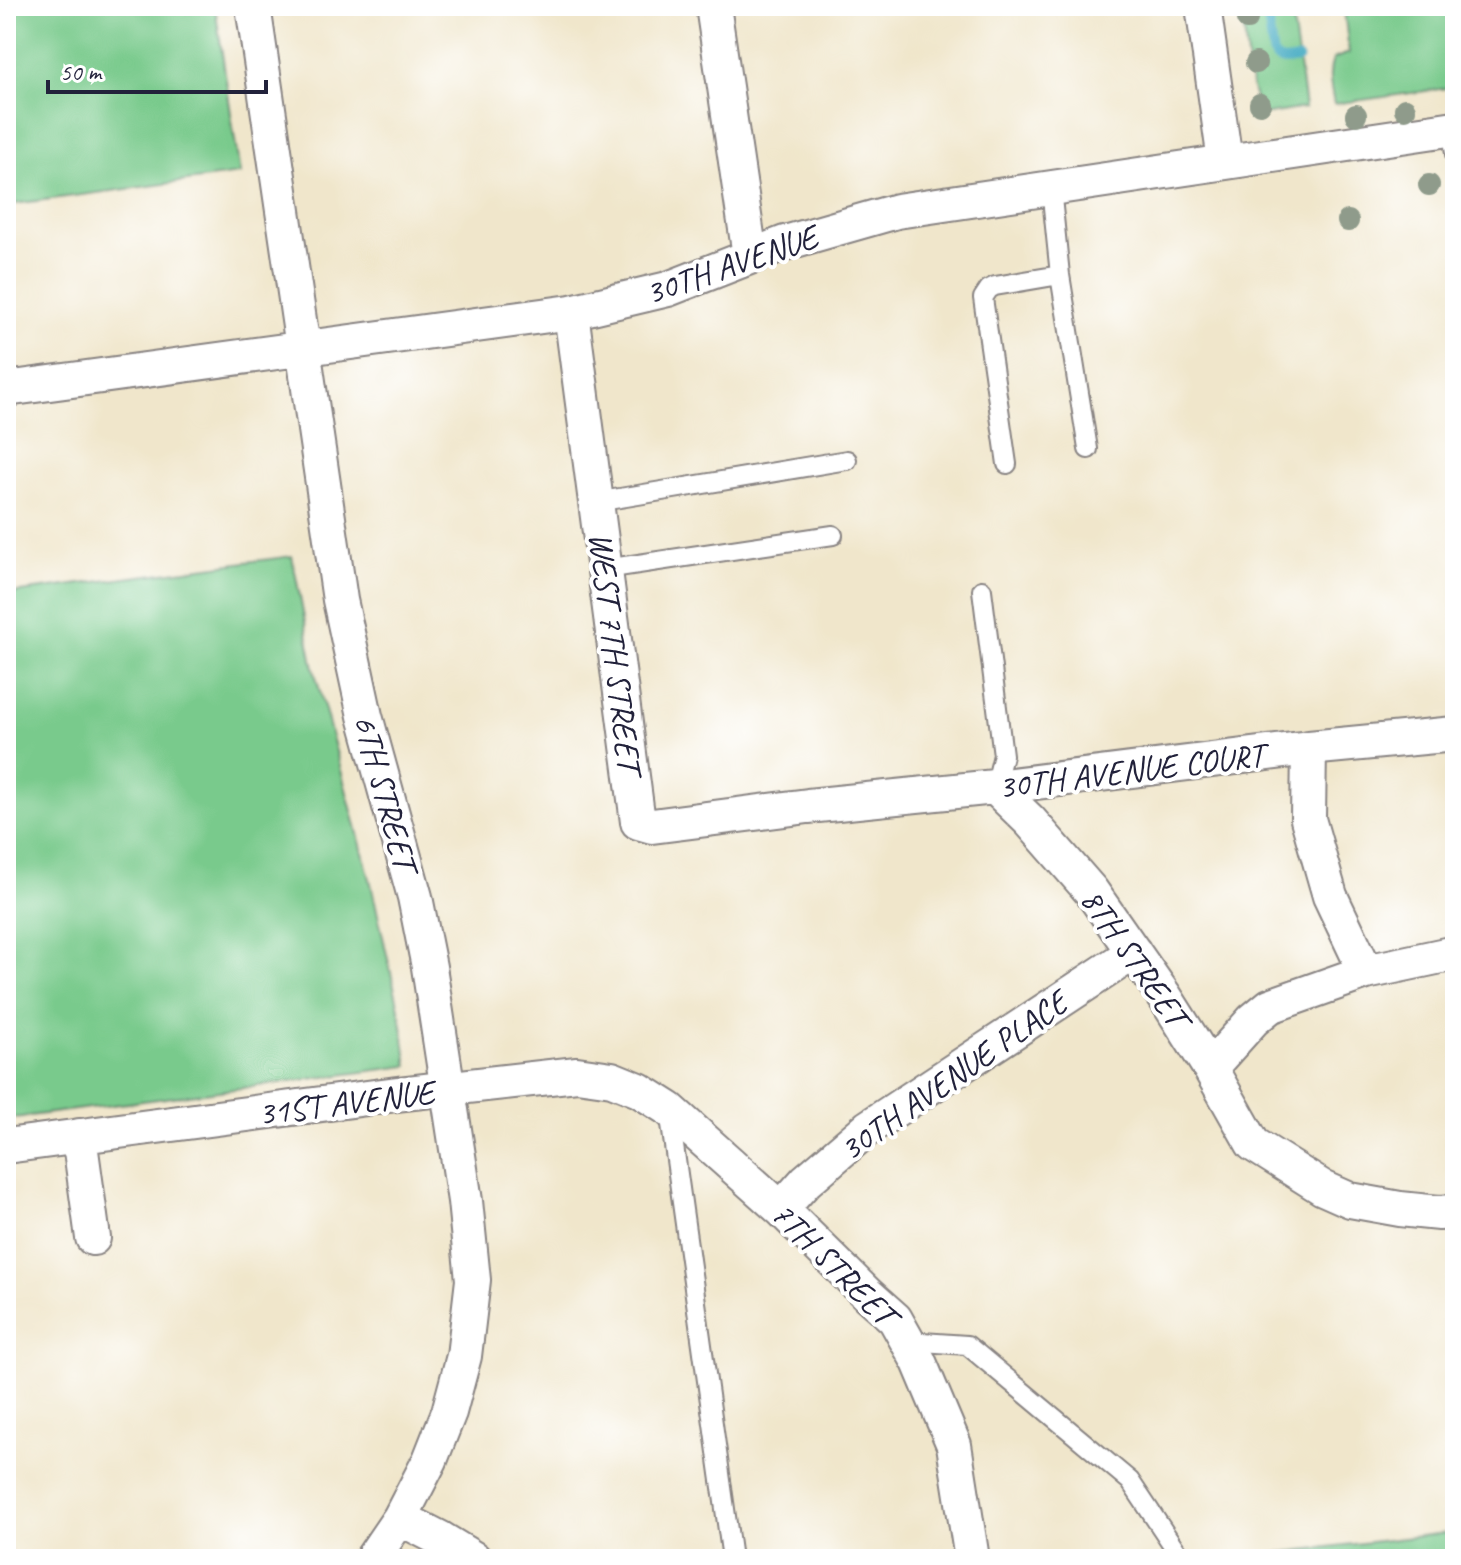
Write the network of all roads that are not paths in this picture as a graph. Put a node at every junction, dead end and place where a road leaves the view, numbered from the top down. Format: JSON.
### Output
{"nodes":[{"id":1,"x":253,"y":6,"type":"edge"},
{"id":2,"x":713,"y":6,"type":"edge"},
{"id":3,"x":1203,"y":6,"type":"edge"},
{"id":4,"x":1454,"y":137,"type":"edge"},
{"id":5,"x":1225,"y":161,"type":"junction"},
{"id":6,"x":1051,"y":188,"type":"junction"},
{"id":7,"x":750,"y":256,"type":"junction"},
{"id":8,"x":1060,"y":275,"type":"junction"},
{"id":9,"x":571,"y":312,"type":"junction"},
{"id":10,"x":303,"y":349,"type":"junction"},
{"id":11,"x":6,"y":389,"type":"edge"},
{"id":12,"x":1088,"y":449,"type":"dead end"},
{"id":13,"x":847,"y":460,"type":"dead end"},
{"id":14,"x":1007,"y":464,"type":"dead end"},
{"id":15,"x":596,"y":502,"type":"junction"},
{"id":16,"x":833,"y":535,"type":"dead end"},
{"id":17,"x":605,"y":569,"type":"junction"},
{"id":18,"x":982,"y":590,"type":"dead end"},
{"id":19,"x":1455,"y":734,"type":"edge"},
{"id":20,"x":1309,"y":748,"type":"junction"},
{"id":21,"x":995,"y":787,"type":"junction"},
{"id":22,"x":808,"y":806,"type":"joint"},
{"id":23,"x":1134,"y":952,"type":"junction"},
{"id":24,"x":1455,"y":953,"type":"edge"},
{"id":25,"x":1366,"y":972,"type":"junction"},
{"id":26,"x":1210,"y":1068,"type":"junction"},
{"id":27,"x":612,"y":1079,"type":"joint"},
{"id":28,"x":448,"y":1089,"type":"junction"},
{"id":29,"x":669,"y":1109,"type":"junction"},
{"id":30,"x":79,"y":1136,"type":"junction"},
{"id":31,"x":6,"y":1146,"type":"edge"},
{"id":32,"x":781,"y":1209,"type":"junction"},
{"id":33,"x":1455,"y":1212,"type":"edge"},
{"id":34,"x":93,"y":1238,"type":"dead end"},
{"id":35,"x":907,"y":1341,"type":"junction"},
{"id":36,"x":400,"y":1518,"type":"junction"},
{"id":37,"x":372,"y":1559,"type":"edge"},
{"id":38,"x":474,"y":1559,"type":"edge"},
{"id":39,"x":732,"y":1559,"type":"edge"},
{"id":40,"x":972,"y":1559,"type":"edge"},
{"id":41,"x":1182,"y":1559,"type":"edge"}],
"edges":[{"from":1,"to":10,"type":"street","name":"6TH STREET"},
{"from":2,"to":7,"type":"street"},
{"from":3,"to":5,"type":"street"},
{"from":4,"to":5,"type":"street","name":"30TH AVENUE"},
{"from":5,"to":6,"type":"street","name":"30TH AVENUE"},
{"from":6,"to":7,"type":"street","name":"30TH AVENUE"},
{"from":6,"to":8,"type":"lane"},
{"from":7,"to":9,"type":"street","name":"30TH AVENUE"},
{"from":8,"to":12,"type":"lane"},
{"from":8,"to":14,"type":"lane"},
{"from":9,"to":10,"type":"street","name":"30TH AVENUE"},
{"from":9,"to":15,"type":"street","name":"WEST 7TH STREET"},
{"from":10,"to":11,"type":"street","name":"30TH AVENUE"},
{"from":10,"to":28,"type":"street","name":"6TH STREET"},
{"from":13,"to":15,"type":"lane"},
{"from":15,"to":17,"type":"street","name":"WEST 7TH STREET"},
{"from":16,"to":17,"type":"lane"},
{"from":17,"to":22,"type":"street","name":"WEST 7TH STREET"},
{"from":18,"to":21,"type":"lane"},
{"from":19,"to":20,"type":"street","name":"30TH AVENUE COURT"},
{"from":20,"to":21,"type":"street","name":"30TH AVENUE COURT"},
{"from":20,"to":25,"type":"street"},
{"from":21,"to":22,"type":"street","name":"30TH AVENUE COURT"},
{"from":21,"to":23,"type":"street","name":"8TH STREET"},
{"from":23,"to":26,"type":"street","name":"8TH STREET"},
{"from":23,"to":32,"type":"street","name":"30TH AVENUE PLACE"},
{"from":24,"to":25,"type":"street"},
{"from":25,"to":26,"type":"street"},
{"from":26,"to":33,"type":"street","name":"8TH STREET"},
{"from":27,"to":28,"type":"street","name":"31ST AVENUE"},
{"from":27,"to":29,"type":"street","name":"7TH STREET"},
{"from":28,"to":30,"type":"street","name":"31ST AVENUE"},
{"from":28,"to":36,"type":"street","name":"6TH STREET"},
{"from":29,"to":32,"type":"street","name":"7TH STREET"},
{"from":29,"to":39,"type":"lane"},
{"from":30,"to":31,"type":"street","name":"31ST AVENUE"},
{"from":30,"to":34,"type":"street"},
{"from":32,"to":35,"type":"street","name":"7TH STREET"},
{"from":35,"to":40,"type":"street","name":"7TH STREET"},
{"from":35,"to":41,"type":"lane"},
{"from":36,"to":37,"type":"street","name":"6TH STREET"},
{"from":36,"to":38,"type":"street"}]}
